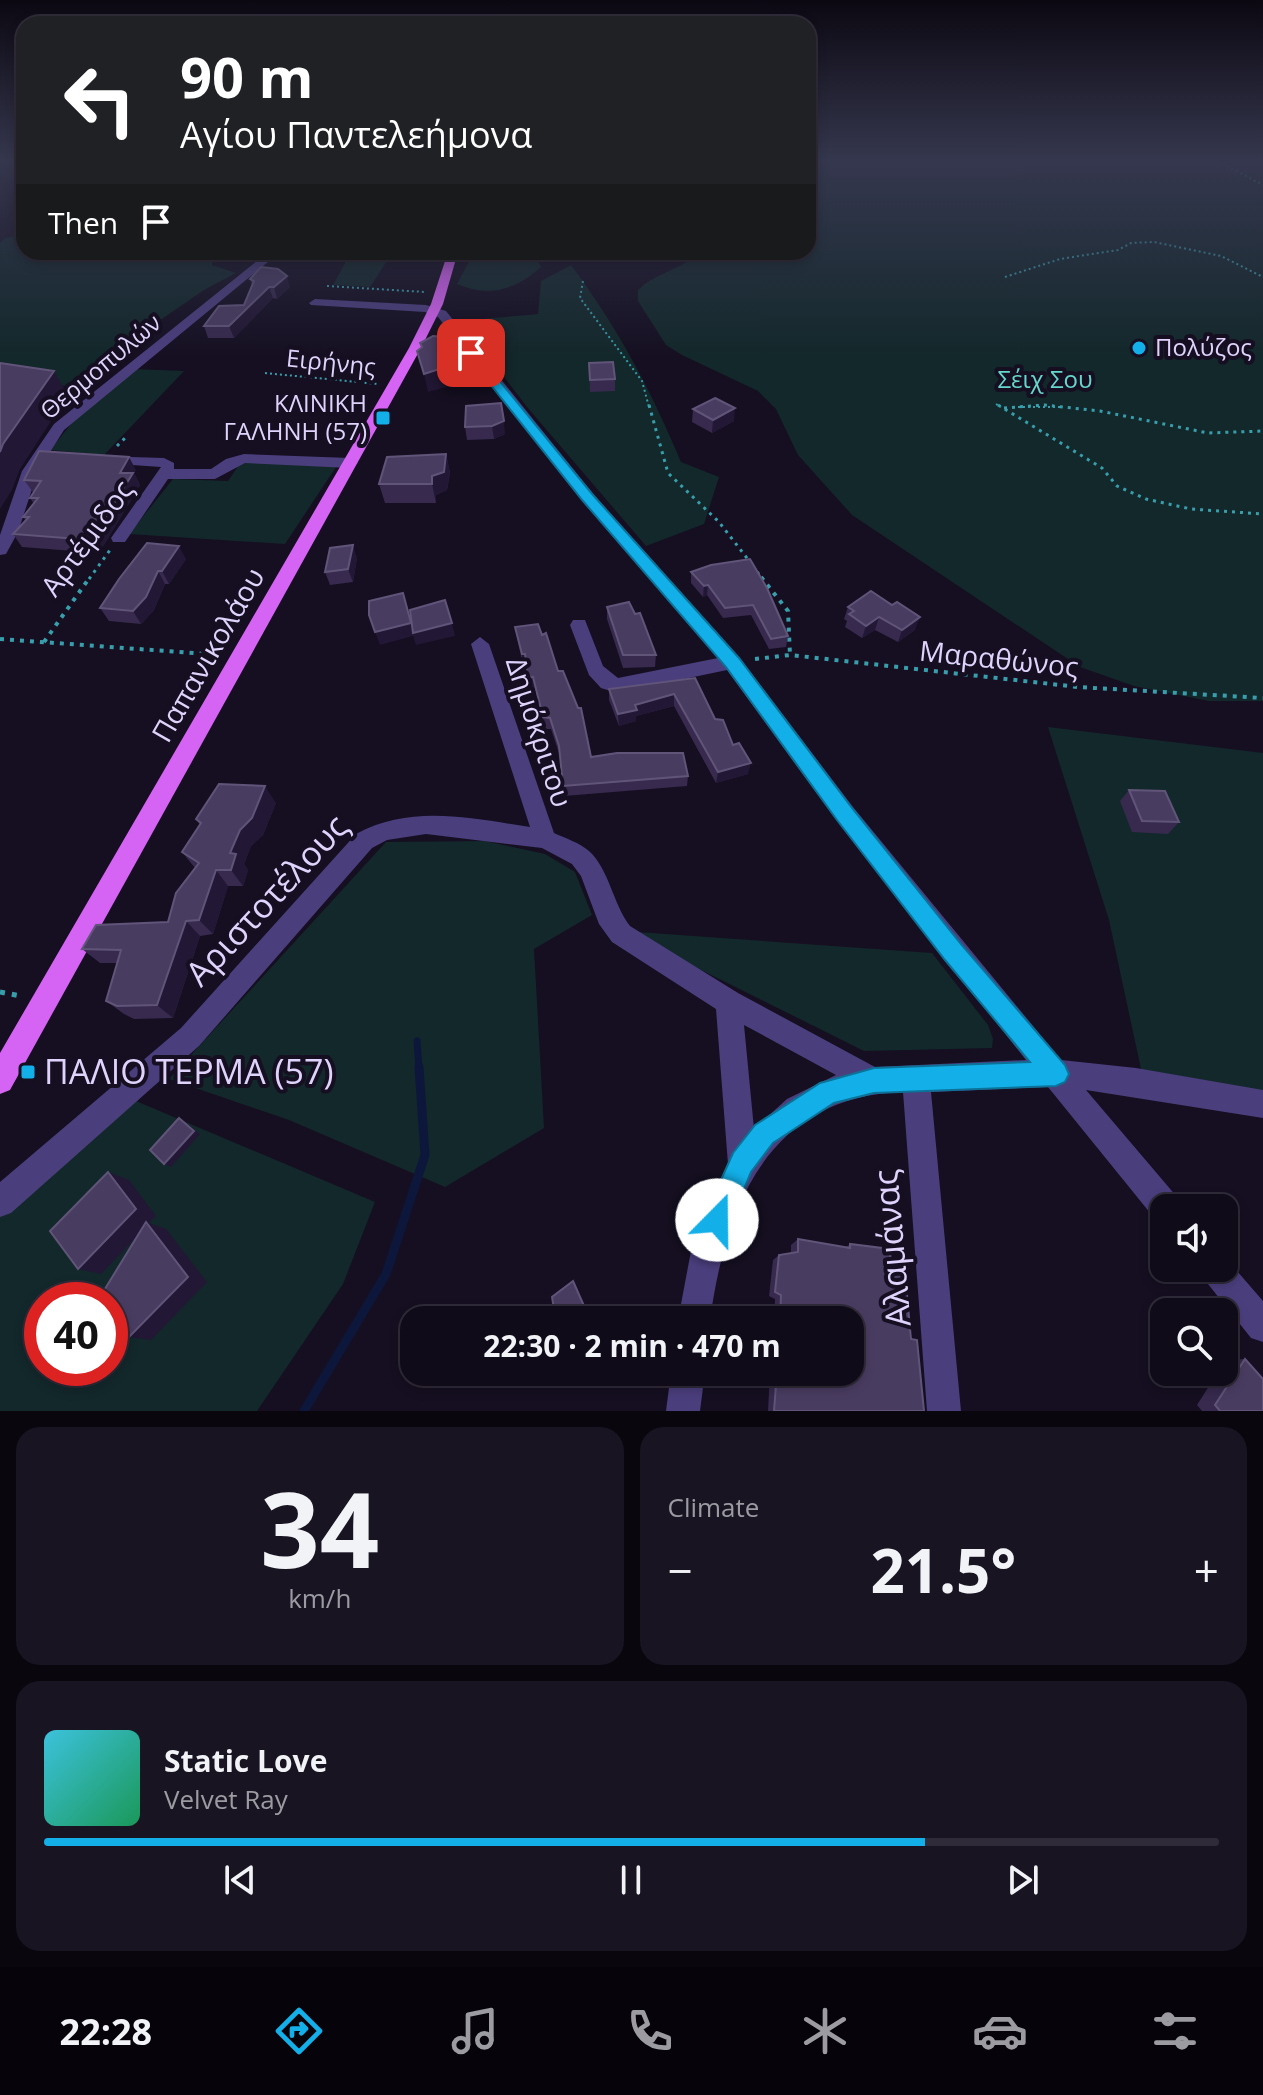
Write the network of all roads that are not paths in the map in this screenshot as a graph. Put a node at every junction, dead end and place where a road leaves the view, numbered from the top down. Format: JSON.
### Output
{"nodes":[{"id":1,"x":265,"y":260,"type":"edge"},
{"id":2,"x":451,"y":260,"type":"edge"},
{"id":3,"x":438,"y":302,"type":"junction"},
{"id":4,"x":315,"y":303,"type":"dead end"},
{"id":5,"x":39,"y":455,"type":"junction"},
{"id":6,"x":65,"y":456,"type":"edge"},
{"id":7,"x":91,"y":458,"type":"edge"},
{"id":8,"x":350,"y":463,"type":"junction"},
{"id":9,"x":166,"y":469,"type":"junction"},
{"id":10,"x":119,"y":538,"type":"road end"},
{"id":11,"x":0,"y":550,"type":"edge"},
{"id":12,"x":579,"y":625,"type":"dead end"},
{"id":13,"x":480,"y":644,"type":"dead end"},
{"id":14,"x":732,"y":662,"type":"junction"},
{"id":15,"x":545,"y":839,"type":"junction"},
{"id":16,"x":729,"y":1002,"type":"junction"},
{"id":17,"x":1056,"y":1074,"type":"junction"},
{"id":18,"x":916,"y":1079,"type":"junction"},
{"id":19,"x":0,"y":1080,"type":"edge"},
{"id":20,"x":874,"y":1081,"type":"junction"},
{"id":21,"x":1263,"y":1104,"type":"edge"},
{"id":22,"x":742,"y":1163,"type":"junction"},
{"id":23,"x":1155,"y":1194,"type":"edge"},
{"id":24,"x":0,"y":1202,"type":"edge"},
{"id":25,"x":1227,"y":1282,"type":"edge"},
{"id":26,"x":695,"y":1306,"type":"edge"},
{"id":27,"x":1263,"y":1326,"type":"edge"},
{"id":28,"x":686,"y":1386,"type":"edge"},
{"id":29,"x":683,"y":1411,"type":"edge"},
{"id":30,"x":944,"y":1411,"type":"edge"}],
"edges":[{"from":1,"to":5,"type":"street","name":"Θερμοπυλών"},
{"from":2,"to":3,"type":"main road","name":"Παπανικολάου"},
{"from":3,"to":4,"type":"street"},
{"from":3,"to":8,"type":"main road","name":"Παπανικολάου"},
{"from":3,"to":14,"type":"street"},
{"from":5,"to":6,"type":"street"},
{"from":5,"to":11,"type":"street","name":"Θερμοπυλών"},
{"from":7,"to":9,"type":"street"},
{"from":8,"to":9,"type":"street"},
{"from":8,"to":19,"type":"main road","name":"Παπανικολάου"},
{"from":9,"to":10,"type":"street","name":"Αρτέμιδος"},
{"from":12,"to":14,"type":"street"},
{"from":13,"to":15,"type":"street","name":"Δημόκριτου"},
{"from":14,"to":17,"type":"street"},
{"from":15,"to":16,"type":"street","name":"Αριστοτέλους"},
{"from":15,"to":24,"type":"street","name":"Αριστοτέλους"},
{"from":16,"to":20,"type":"street","name":"Αριστοτέλους"},
{"from":16,"to":22,"type":"street"},
{"from":17,"to":18,"type":"street"},
{"from":17,"to":21,"type":"street"},
{"from":17,"to":23,"type":"street"},
{"from":18,"to":20,"type":"street"},
{"from":18,"to":30,"type":"street","name":"Αλαμάνας"},
{"from":20,"to":22,"type":"street"},
{"from":22,"to":26,"type":"street"},
{"from":25,"to":27,"type":"street"},
{"from":28,"to":29,"type":"street"}]}
